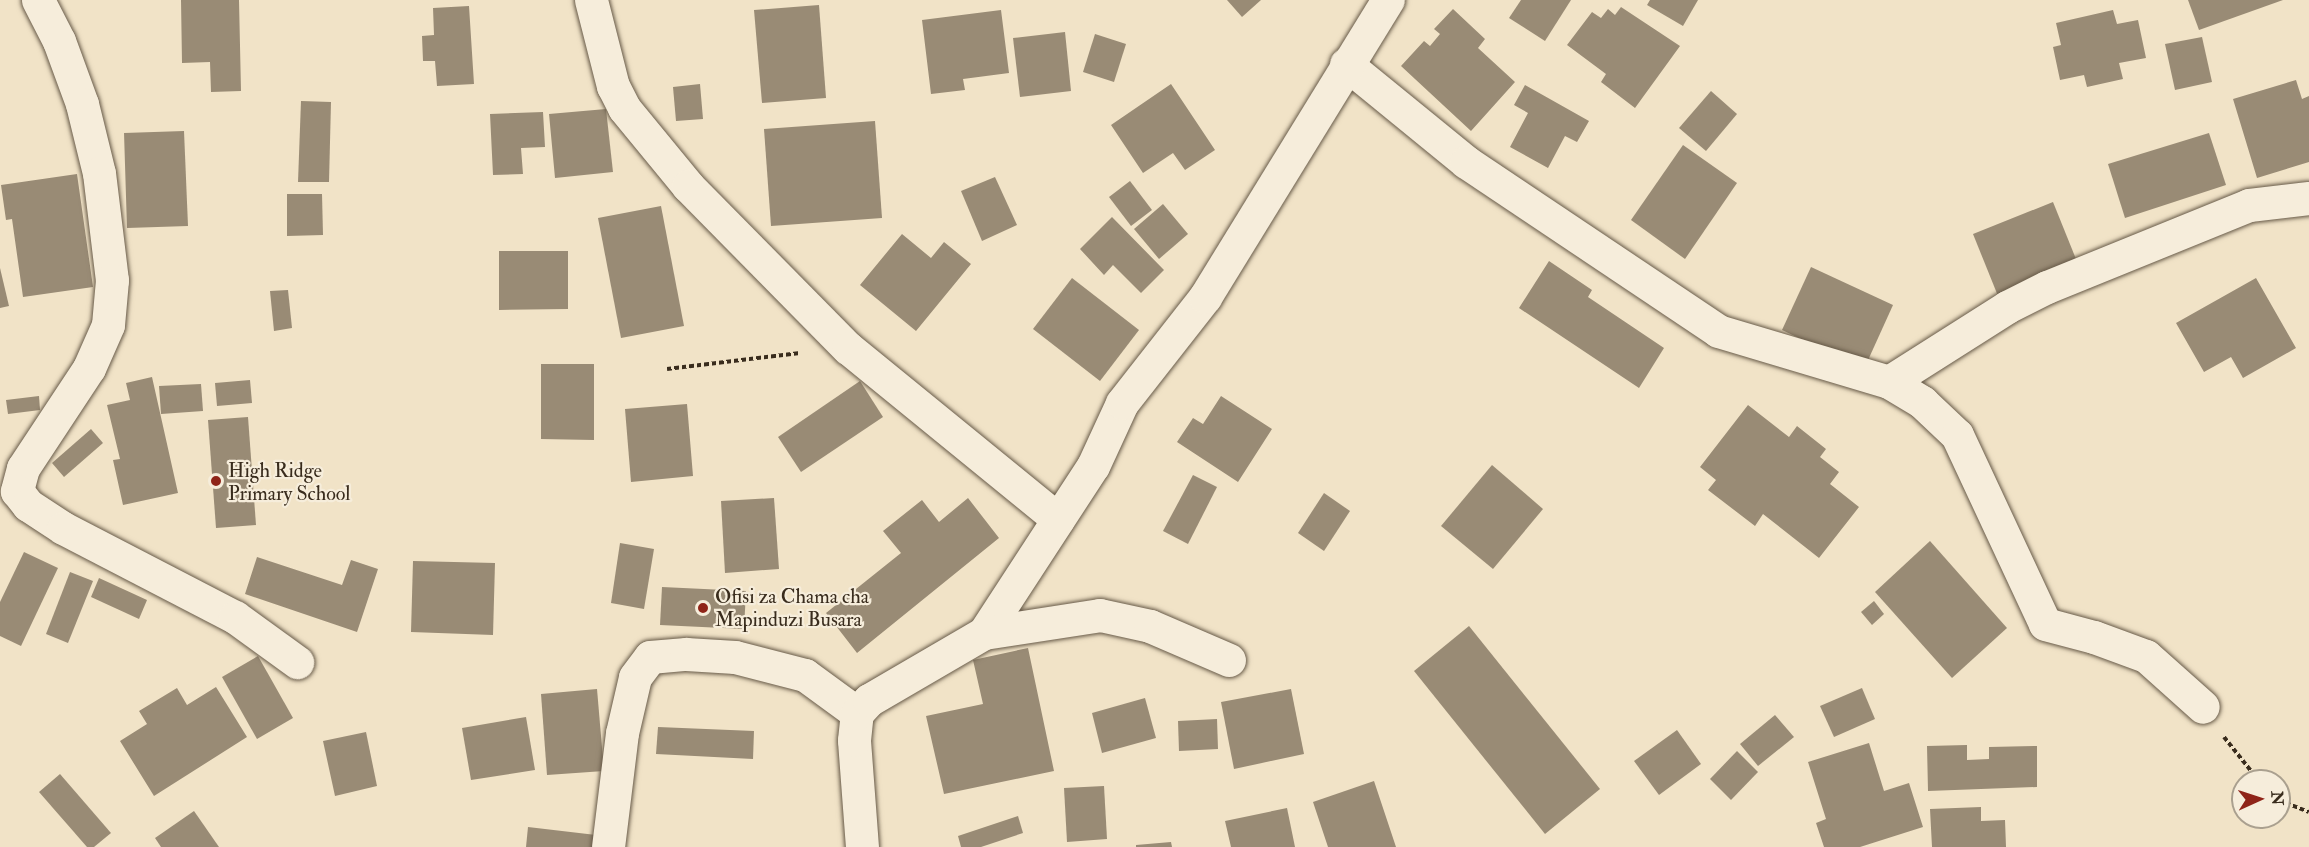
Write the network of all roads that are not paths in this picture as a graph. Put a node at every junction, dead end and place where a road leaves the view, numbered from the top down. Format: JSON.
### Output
{"nodes":[{"id":1,"x":38,"y":0,"type":"edge"},
{"id":2,"x":591,"y":0,"type":"edge"},
{"id":3,"x":1388,"y":0,"type":"edge"},
{"id":4,"x":1346,"y":64,"type":"junction"},
{"id":5,"x":2309,"y":198,"type":"edge"},
{"id":6,"x":1889,"y":382,"type":"junction"},
{"id":7,"x":9,"y":489,"type":"edge"},
{"id":8,"x":1058,"y":519,"type":"junction"},
{"id":9,"x":984,"y":633,"type":"junction"},
{"id":10,"x":1230,"y":660,"type":"dead end"},
{"id":11,"x":297,"y":662,"type":"dead end"},
{"id":12,"x":2203,"y":706,"type":"road end"},
{"id":13,"x":857,"y":713,"type":"junction"},
{"id":14,"x":608,"y":847,"type":"edge"},
{"id":15,"x":862,"y":847,"type":"edge"}],
"edges":[{"from":1,"to":7,"type":"street"},
{"from":2,"to":8,"type":"street"},
{"from":3,"to":4,"type":"street"},
{"from":4,"to":6,"type":"street"},
{"from":4,"to":8,"type":"street"},
{"from":5,"to":6,"type":"street"},
{"from":6,"to":12,"type":"street"},
{"from":7,"to":11,"type":"street"},
{"from":8,"to":9,"type":"street"},
{"from":9,"to":10,"type":"street"},
{"from":9,"to":13,"type":"street"},
{"from":13,"to":14,"type":"street"},
{"from":13,"to":15,"type":"street"}]}
